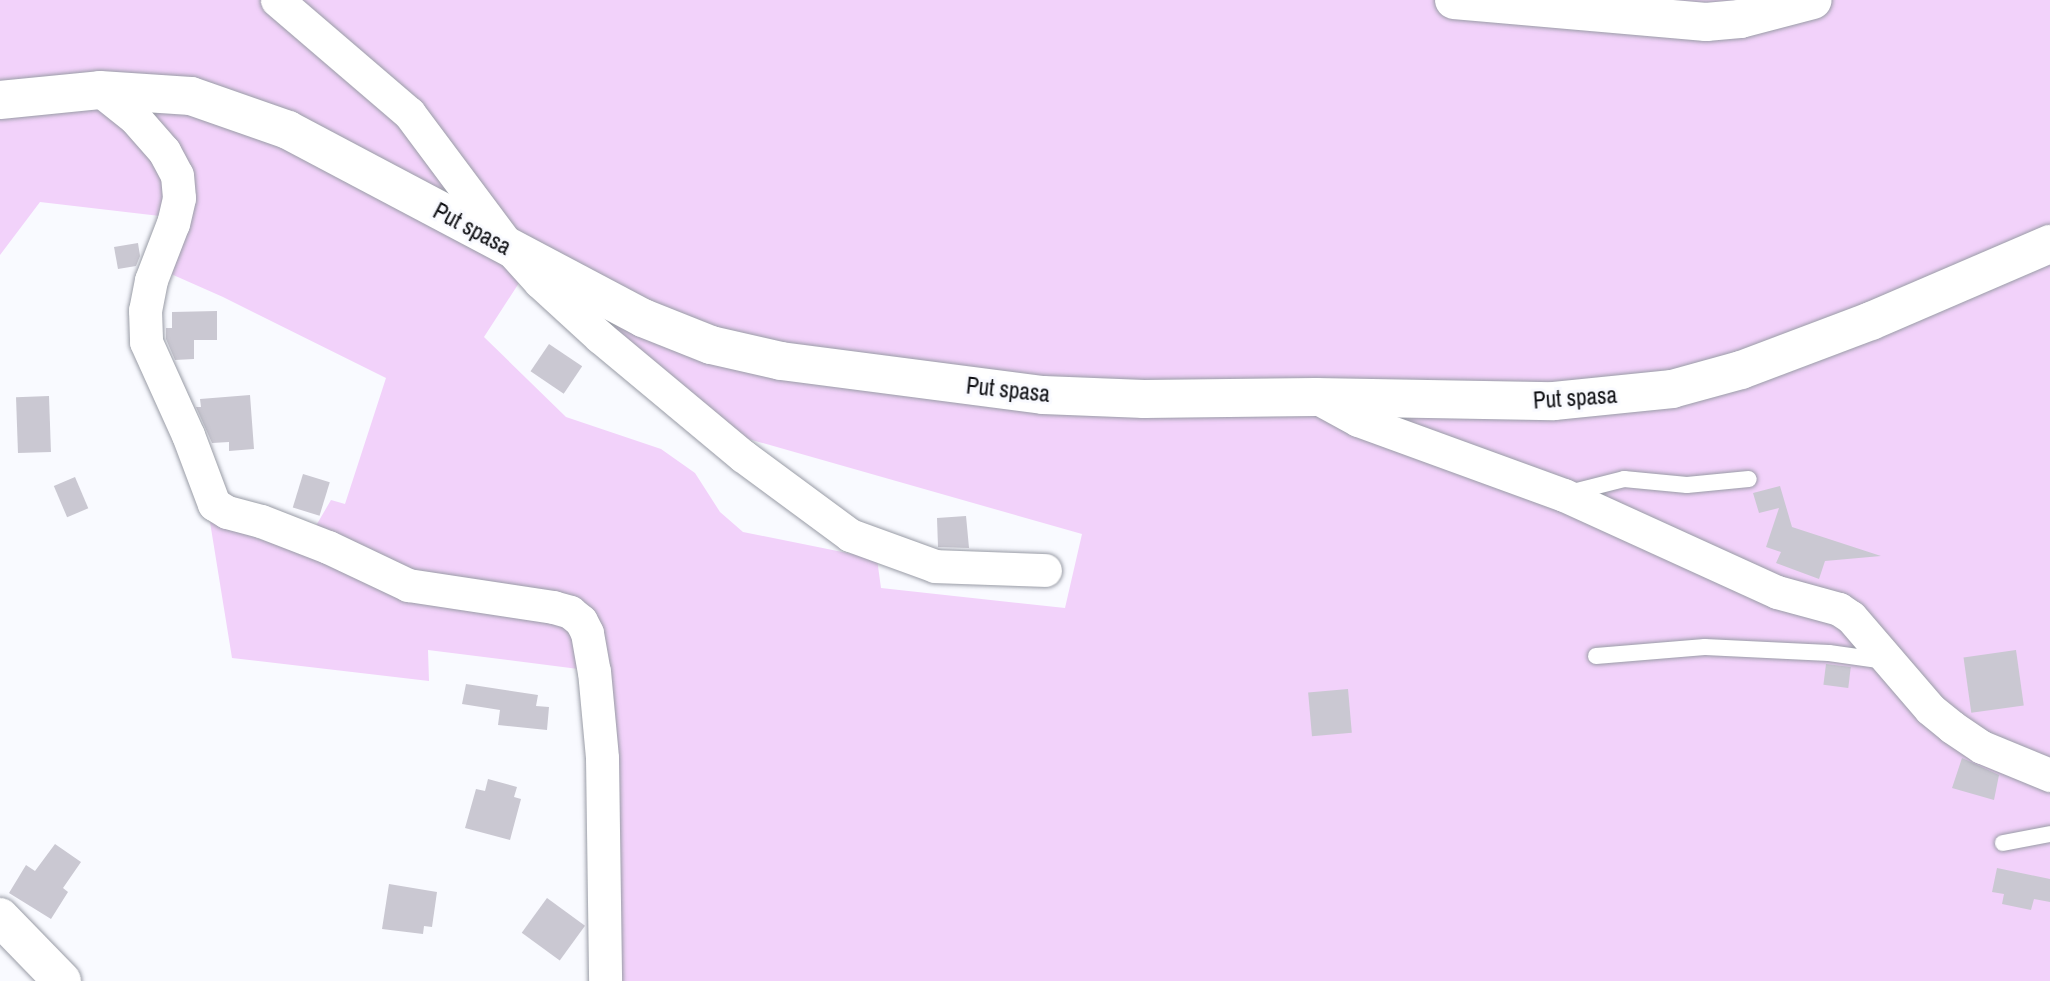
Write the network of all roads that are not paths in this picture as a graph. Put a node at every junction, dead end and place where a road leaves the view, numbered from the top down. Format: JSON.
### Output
{"nodes":[{"id":1,"x":278,"y":0,"type":"edge"},
{"id":2,"x":1454,"y":0,"type":"edge"},
{"id":3,"x":1813,"y":0,"type":"edge"},
{"id":4,"x":100,"y":90,"type":"junction"},
{"id":5,"x":0,"y":100,"type":"edge"},
{"id":6,"x":2050,"y":244,"type":"edge"},
{"id":7,"x":512,"y":251,"type":"junction"},
{"id":8,"x":1315,"y":397,"type":"junction"},
{"id":9,"x":1749,"y":479,"type":"dead end"},
{"id":10,"x":1564,"y":495,"type":"junction"},
{"id":11,"x":1045,"y":570,"type":"dead end"},
{"id":12,"x":1596,"y":656,"type":"dead end"},
{"id":13,"x":1891,"y":662,"type":"junction"},
{"id":14,"x":2050,"y":775,"type":"edge"},
{"id":15,"x":2050,"y":834,"type":"edge"},
{"id":16,"x":2003,"y":843,"type":"dead end"},
{"id":17,"x":0,"y":917,"type":"edge"},
{"id":18,"x":62,"y":981,"type":"edge"},
{"id":19,"x":605,"y":981,"type":"edge"}],
"edges":[{"from":1,"to":7,"type":"street"},
{"from":2,"to":3,"type":"street"},
{"from":4,"to":5,"type":"street","name":"Put spasa"},
{"from":4,"to":7,"type":"street","name":"Put spasa"},
{"from":4,"to":19,"type":"street"},
{"from":6,"to":8,"type":"street","name":"Put spasa"},
{"from":7,"to":8,"type":"street","name":"Put spasa"},
{"from":7,"to":11,"type":"street"},
{"from":8,"to":10,"type":"street"},
{"from":9,"to":10,"type":"lane"},
{"from":10,"to":13,"type":"street"},
{"from":12,"to":13,"type":"lane"},
{"from":13,"to":14,"type":"street"},
{"from":15,"to":16,"type":"lane"},
{"from":17,"to":18,"type":"street"}]}
